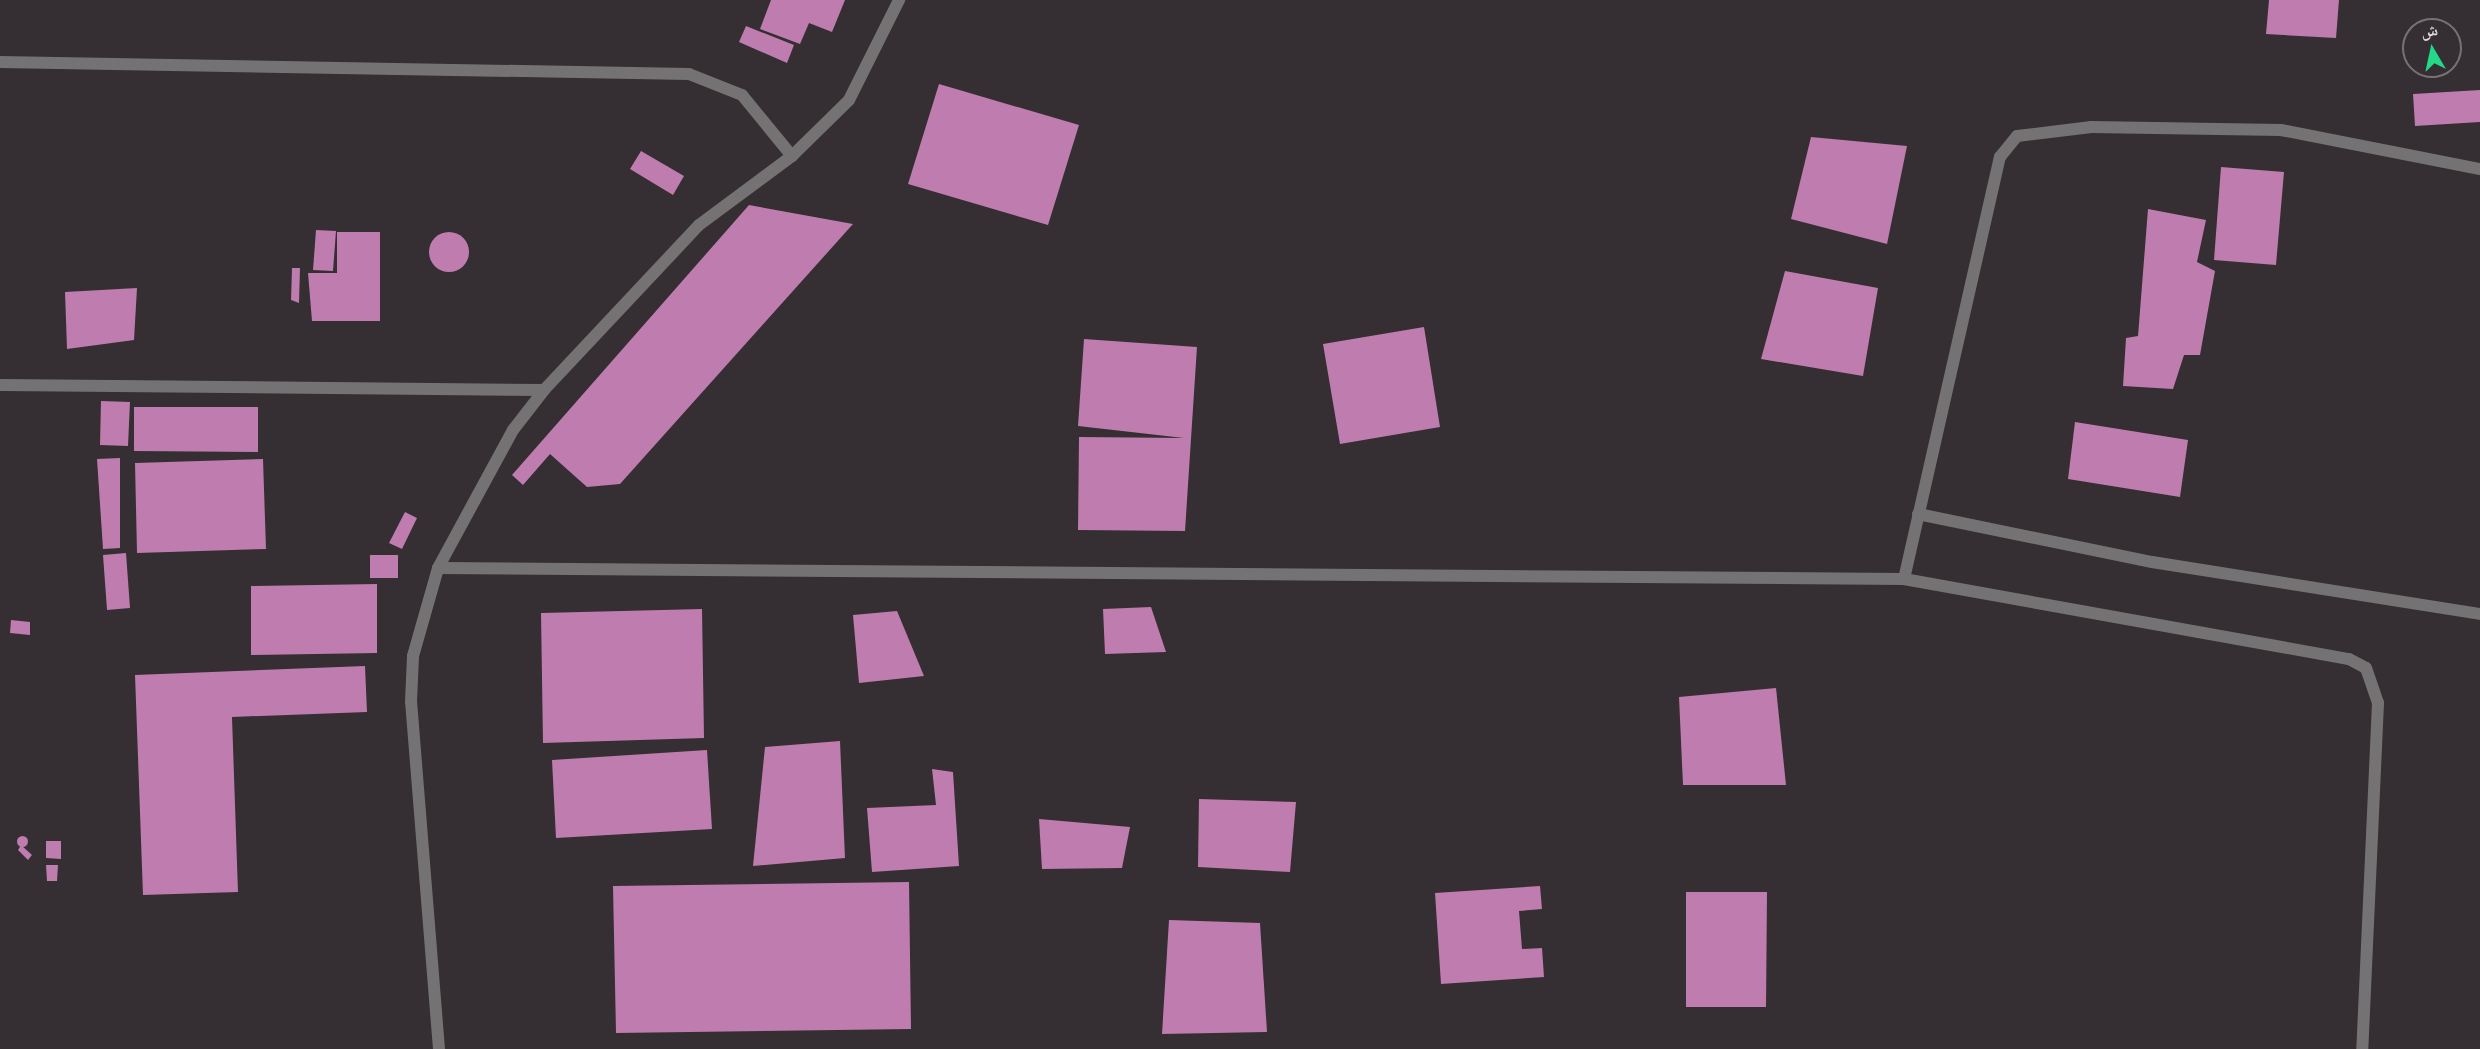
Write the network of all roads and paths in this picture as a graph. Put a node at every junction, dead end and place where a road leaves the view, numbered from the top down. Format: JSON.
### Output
{"nodes":[{"id":1,"x":899,"y":0,"type":"edge"},
{"id":2,"x":0,"y":62,"type":"edge"},
{"id":3,"x":792,"y":156,"type":"junction"},
{"id":4,"x":2480,"y":169,"type":"edge"},
{"id":5,"x":0,"y":385,"type":"edge"},
{"id":6,"x":544,"y":390,"type":"junction"},
{"id":7,"x":1918,"y":514,"type":"junction"},
{"id":8,"x":438,"y":568,"type":"junction"},
{"id":9,"x":1904,"y":579,"type":"junction"},
{"id":10,"x":2480,"y":614,"type":"edge"},
{"id":11,"x":439,"y":1049,"type":"edge"},
{"id":12,"x":2362,"y":1049,"type":"edge"}],
"edges":[{"from":1,"to":3,"type":"street"},
{"from":2,"to":3,"type":"street"},
{"from":3,"to":6,"type":"street"},
{"from":4,"to":7,"type":"street"},
{"from":5,"to":6,"type":"street"},
{"from":6,"to":8,"type":"street"},
{"from":7,"to":9,"type":"street"},
{"from":7,"to":10,"type":"street"},
{"from":8,"to":9,"type":"street"},
{"from":8,"to":11,"type":"street"},
{"from":9,"to":12,"type":"street"}]}
